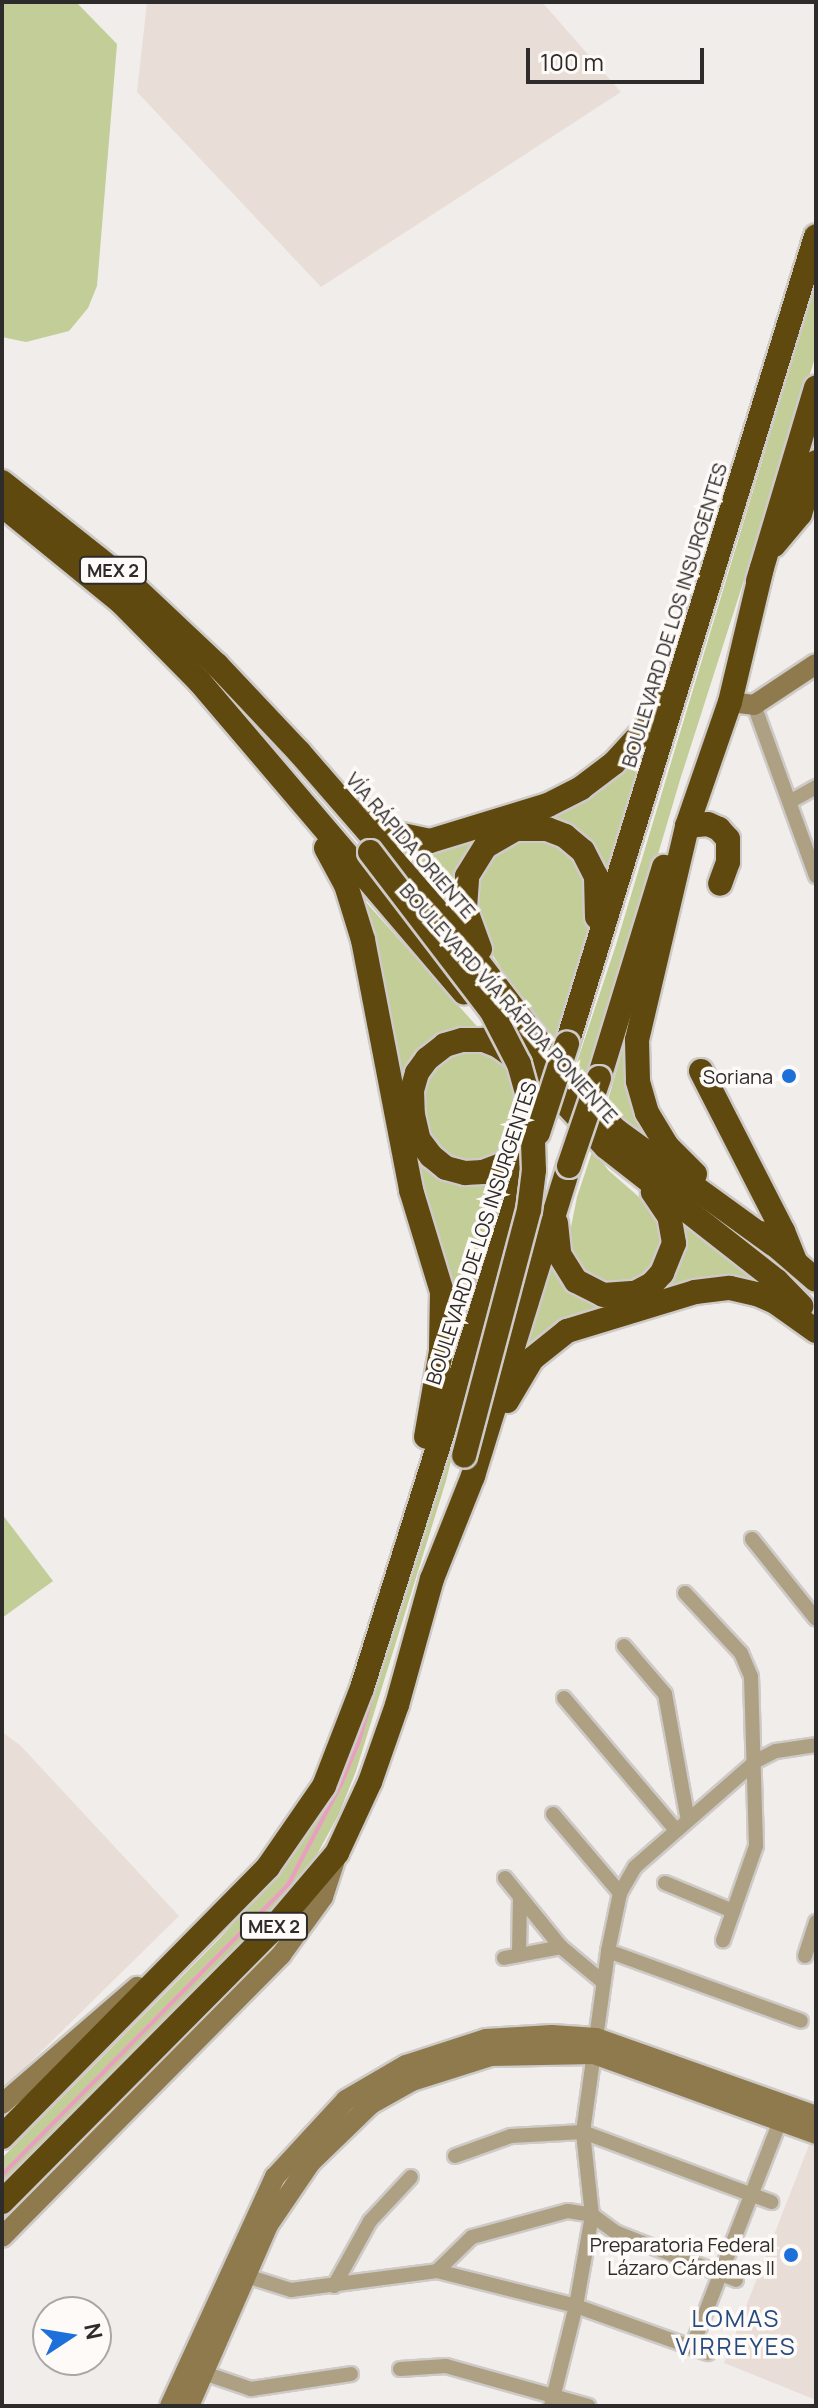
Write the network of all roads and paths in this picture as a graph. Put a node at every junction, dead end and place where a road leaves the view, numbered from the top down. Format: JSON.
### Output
{"nodes":[{"id":1,"x":816,"y":236,"type":"edge"},
{"id":2,"x":816,"y":388,"type":"edge"},
{"id":3,"x":816,"y":462,"type":"edge"},
{"id":4,"x":2,"y":482,"type":"edge"},
{"id":5,"x":2,"y":505,"type":"edge"},
{"id":6,"x":716,"y":561,"type":"junction"},
{"id":7,"x":764,"y":561,"type":"junction"},
{"id":8,"x":816,"y":664,"type":"edge"},
{"id":9,"x":217,"y":665,"type":"junction"},
{"id":10,"x":742,"y":703,"type":"junction"},
{"id":11,"x":299,"y":752,"type":"junction"},
{"id":12,"x":275,"y":772,"type":"junction"},
{"id":13,"x":816,"y":787,"type":"edge"},
{"id":14,"x":791,"y":801,"type":"junction"},
{"id":15,"x":687,"y":826,"type":"junction"},
{"id":16,"x":816,"y":876,"type":"edge"},
{"id":17,"x":720,"y":884,"type":"dead end"},
{"id":18,"x":594,"y":955,"type":"junction"},
{"id":19,"x":497,"y":988,"type":"junction"},
{"id":20,"x":701,"y":1071,"type":"dead end"},
{"id":21,"x":542,"y":1081,"type":"junction"},
{"id":22,"x":528,"y":1147,"type":"junction"},
{"id":23,"x":639,"y":1174,"type":"junction"},
{"id":24,"x":561,"y":1194,"type":"junction"},
{"id":25,"x":773,"y":1244,"type":"junction"},
{"id":26,"x":796,"y":1263,"type":"junction"},
{"id":27,"x":816,"y":1280,"type":"edge"},
{"id":28,"x":801,"y":1306,"type":"dead end"},
{"id":29,"x":816,"y":1331,"type":"edge"},
{"id":30,"x":469,"y":1466,"type":"junction"},
{"id":31,"x":752,"y":1539,"type":"dead end"},
{"id":32,"x":401,"y":1561,"type":"junction"},
{"id":33,"x":685,"y":1593,"type":"dead end"},
{"id":34,"x":816,"y":1619,"type":"edge"},
{"id":35,"x":624,"y":1646,"type":"dead end"},
{"id":36,"x":564,"y":1698,"type":"dead end"},
{"id":37,"x":816,"y":1745,"type":"edge"},
{"id":38,"x":756,"y":1761,"type":"junction"},
{"id":39,"x":553,"y":1814,"type":"dead end"},
{"id":40,"x":682,"y":1825,"type":"junction"},
{"id":41,"x":337,"y":1853,"type":"junction"},
{"id":42,"x":505,"y":1878,"type":"dead end"},
{"id":43,"x":665,"y":1883,"type":"dead end"},
{"id":44,"x":620,"y":1893,"type":"junction"},
{"id":45,"x":520,"y":1899,"type":"junction"},
{"id":46,"x":733,"y":1911,"type":"junction"},
{"id":47,"x":816,"y":1922,"type":"edge"},
{"id":48,"x":723,"y":1940,"type":"dead end"},
{"id":49,"x":561,"y":1947,"type":"junction"},
{"id":50,"x":192,"y":1948,"type":"junction"},
{"id":51,"x":608,"y":1951,"type":"junction"},
{"id":52,"x":805,"y":1956,"type":"dead end"},
{"id":53,"x":603,"y":1982,"type":"junction"},
{"id":54,"x":801,"y":2021,"type":"dead end"},
{"id":55,"x":595,"y":2046,"type":"junction"},
{"id":56,"x":2,"y":2104,"type":"edge"},
{"id":57,"x":816,"y":2116,"type":"edge"},
{"id":58,"x":780,"y":2121,"type":"junction"},
{"id":59,"x":583,"y":2132,"type":"junction"},
{"id":60,"x":816,"y":2134,"type":"edge"},
{"id":61,"x":2,"y":2137,"type":"edge"},
{"id":62,"x":455,"y":2156,"type":"dead end"},
{"id":63,"x":411,"y":2177,"type":"dead end"},
{"id":64,"x":751,"y":2195,"type":"junction"},
{"id":65,"x":2,"y":2202,"type":"edge"},
{"id":66,"x":771,"y":2202,"type":"dead end"},
{"id":67,"x":592,"y":2215,"type":"junction"},
{"id":68,"x":2,"y":2237,"type":"edge"},
{"id":69,"x":437,"y":2271,"type":"junction"},
{"id":70,"x":719,"y":2273,"type":"junction"},
{"id":71,"x":238,"y":2274,"type":"junction"},
{"id":72,"x":736,"y":2280,"type":"dead end"},
{"id":73,"x":334,"y":2286,"type":"junction"},
{"id":74,"x":576,"y":2306,"type":"junction"},
{"id":75,"x":692,"y":2347,"type":"junction"},
{"id":76,"x":708,"y":2353,"type":"dead end"},
{"id":77,"x":400,"y":2369,"type":"dead end"},
{"id":78,"x":204,"y":2373,"type":"junction"},
{"id":79,"x":351,"y":2374,"type":"dead end"},
{"id":80,"x":552,"y":2401,"type":"edge"},
{"id":81,"x":170,"y":2406,"type":"edge"},
{"id":82,"x":189,"y":2406,"type":"edge"},
{"id":83,"x":588,"y":2406,"type":"edge"}],
"edges":[{"from":1,"to":6,"type":"highway","name":"BOULEVARD DE LOS INSURGENTES"},
{"from":2,"to":7,"type":"highway"},
{"from":3,"to":7,"type":"highway"},
{"from":4,"to":9,"type":"highway","name":"VÍA RÁPIDA ORIENTE","number":"MEX 2"},
{"from":5,"to":12,"type":"highway","number":"MEX 2"},
{"from":6,"to":11,"type":"highway"},
{"from":6,"to":18,"type":"highway","name":"BOULEVARD DE LOS INSURGENTES"},
{"from":7,"to":10,"type":"highway"},
{"from":7,"to":24,"type":"highway","bridge":true},
{"from":8,"to":10,"type":"street"},
{"from":9,"to":11,"type":"highway","name":"VÍA RÁPIDA ORIENTE"},
{"from":9,"to":30,"type":"highway","bridge":true},
{"from":10,"to":14,"type":"street"},
{"from":10,"to":15,"type":"highway"},
{"from":11,"to":19,"type":"highway","name":"VÍA RÁPIDA ORIENTE"},
{"from":12,"to":21,"type":"highway","name":"BOULEVARD VÍA RÁPIDA PONIENTE"},
{"from":12,"to":32,"type":"highway"},
{"from":13,"to":14,"type":"street"},
{"from":14,"to":16,"type":"street"},
{"from":15,"to":17,"type":"highway"},
{"from":15,"to":25,"type":"highway"},
{"from":18,"to":19,"type":"highway"},
{"from":18,"to":22,"type":"highway","name":"BOULEVARD DE LOS INSURGENTES","bridge":true},
{"from":19,"to":25,"type":"highway","name":"VÍA RÁPIDA ORIENTE"},
{"from":20,"to":26,"type":"highway"},
{"from":21,"to":22,"type":"highway"},
{"from":21,"to":23,"type":"highway","name":"BOULEVARD VÍA RÁPIDA PONIENTE"},
{"from":22,"to":32,"type":"highway","name":"BOULEVARD DE LOS INSURGENTES"},
{"from":23,"to":24,"type":"highway"},
{"from":23,"to":28,"type":"highway","name":"BOULEVARD VÍA RÁPIDA PONIENTE"},
{"from":24,"to":30,"type":"highway"},
{"from":25,"to":26,"type":"highway"},
{"from":26,"to":27,"type":"highway"},
{"from":29,"to":30,"type":"highway"},
{"from":30,"to":41,"type":"highway","number":"MEX 2"},
{"from":31,"to":34,"type":"street"},
{"from":32,"to":50,"type":"highway","name":"BOULEVARD DE LOS INSURGENTES","number":"MEX 2"},
{"from":33,"to":38,"type":"street"},
{"from":35,"to":40,"type":"street"},
{"from":36,"to":40,"type":"street"},
{"from":37,"to":38,"type":"street"},
{"from":38,"to":40,"type":"street"},
{"from":38,"to":46,"type":"street"},
{"from":39,"to":44,"type":"street"},
{"from":40,"to":44,"type":"street"},
{"from":41,"to":65,"type":"highway","number":"MEX 2"},
{"from":41,"to":68,"type":"street"},
{"from":42,"to":45,"type":"street"},
{"from":43,"to":46,"type":"street"},
{"from":44,"to":51,"type":"street"},
{"from":45,"to":49,"type":"street"},
{"from":45,"to":49,"type":"street"},
{"from":46,"to":48,"type":"street"},
{"from":47,"to":52,"type":"street"},
{"from":49,"to":53,"type":"street"},
{"from":50,"to":56,"type":"street"},
{"from":50,"to":61,"type":"highway","name":"BOULEVARD DE LOS INSURGENTES","number":"MEX 2"},
{"from":51,"to":53,"type":"street"},
{"from":51,"to":54,"type":"street"},
{"from":53,"to":55,"type":"street"},
{"from":55,"to":57,"type":"street"},
{"from":55,"to":58,"type":"street"},
{"from":55,"to":59,"type":"street"},
{"from":55,"to":71,"type":"street"},
{"from":58,"to":60,"type":"street"},
{"from":58,"to":64,"type":"street"},
{"from":59,"to":62,"type":"street"},
{"from":59,"to":64,"type":"street"},
{"from":59,"to":67,"type":"street"},
{"from":63,"to":73,"type":"street"},
{"from":64,"to":66,"type":"street"},
{"from":64,"to":70,"type":"street"},
{"from":67,"to":69,"type":"street"},
{"from":67,"to":70,"type":"street"},
{"from":67,"to":74,"type":"street"},
{"from":69,"to":73,"type":"street"},
{"from":69,"to":74,"type":"street"},
{"from":70,"to":72,"type":"street"},
{"from":70,"to":75,"type":"street"},
{"from":71,"to":73,"type":"street"},
{"from":71,"to":78,"type":"street"},
{"from":71,"to":81,"type":"street"},
{"from":74,"to":75,"type":"street"},
{"from":74,"to":80,"type":"street"},
{"from":75,"to":76,"type":"street"},
{"from":77,"to":80,"type":"street"},
{"from":78,"to":79,"type":"street"},
{"from":78,"to":82,"type":"street"},
{"from":80,"to":83,"type":"street"}]}
